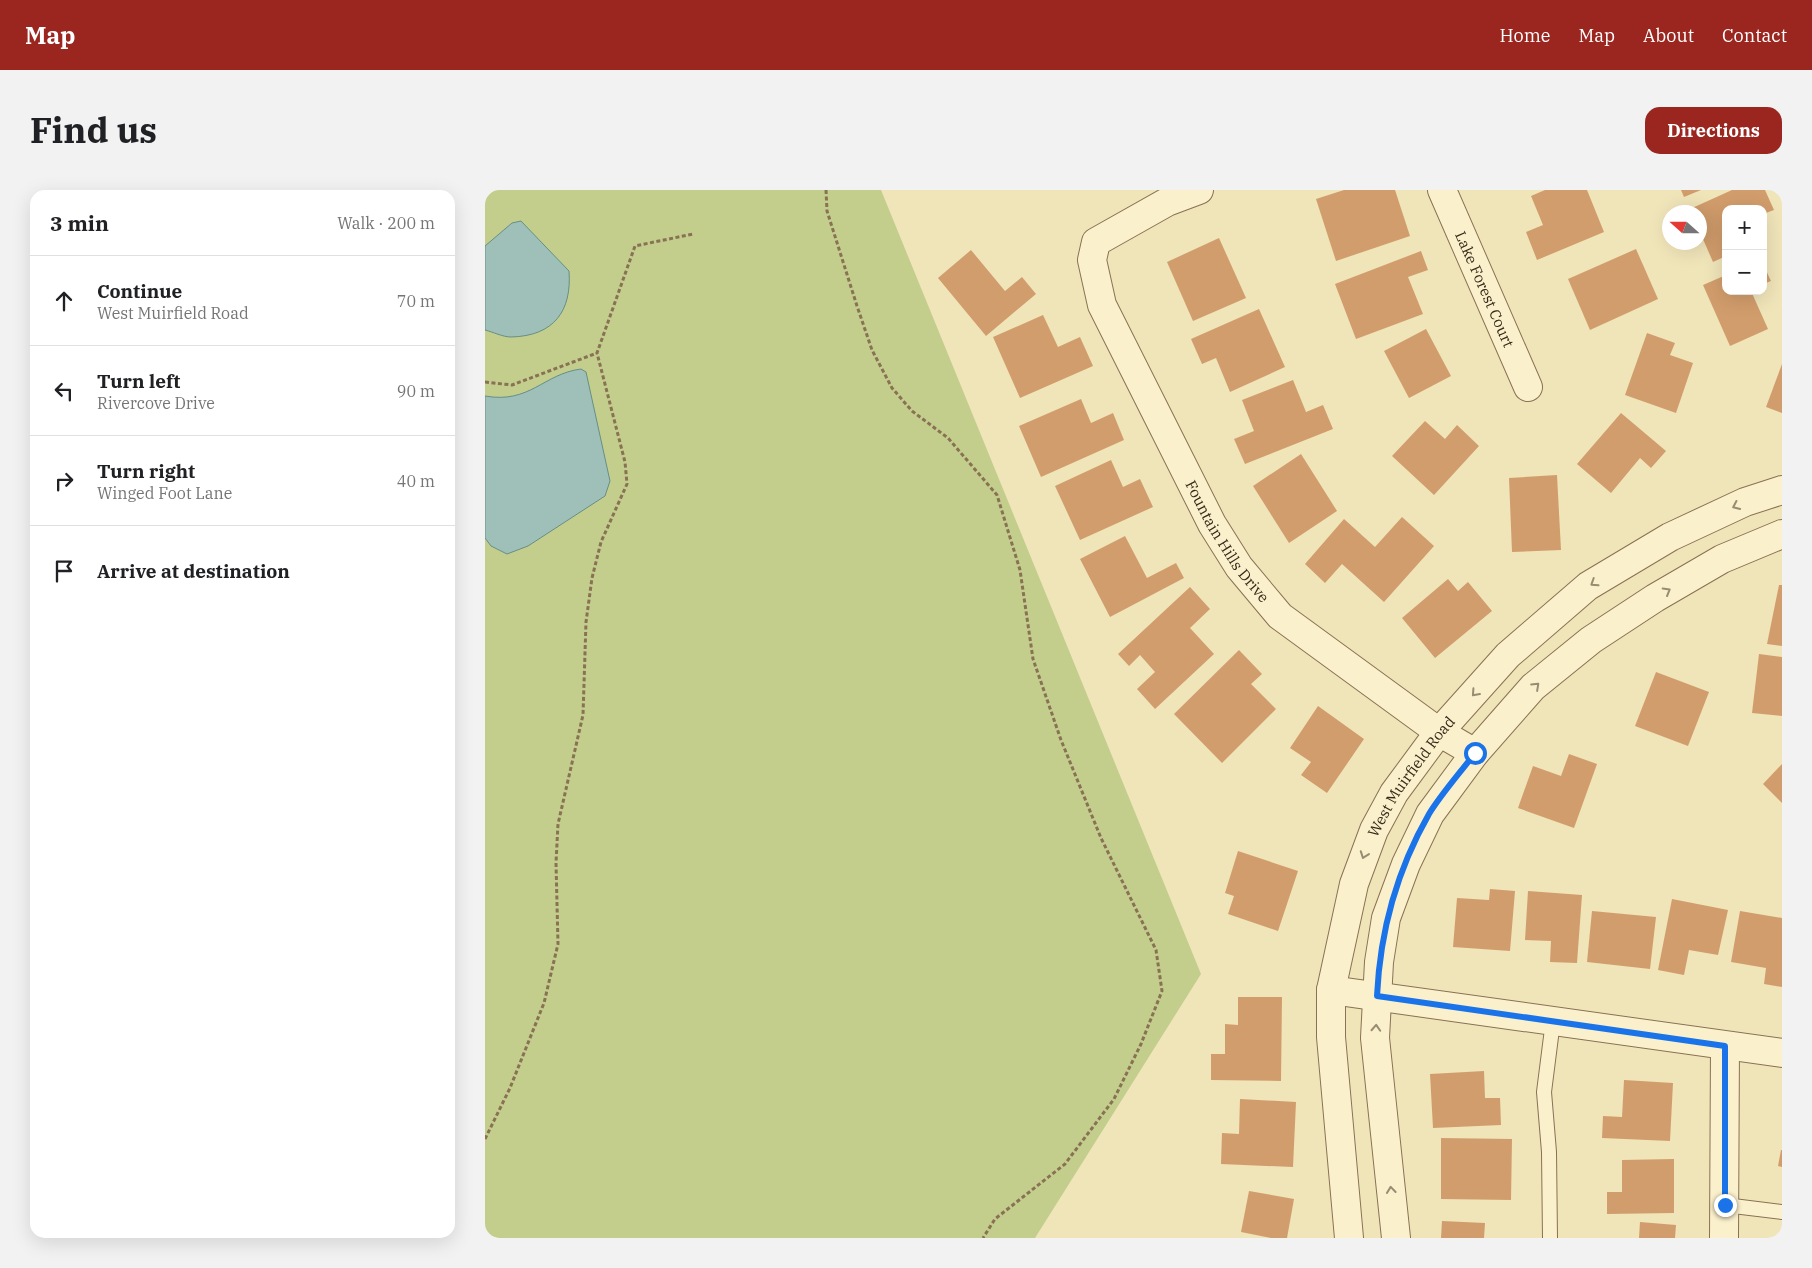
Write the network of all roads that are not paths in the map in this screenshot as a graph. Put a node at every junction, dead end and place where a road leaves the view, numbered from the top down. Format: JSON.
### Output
{"nodes":[{"id":1,"x":1199,"y":190,"type":"edge"},
{"id":2,"x":1442,"y":190,"type":"edge"},
{"id":3,"x":1528,"y":386,"type":"dead end"},
{"id":4,"x":1782,"y":490,"type":"edge"},
{"id":5,"x":1782,"y":534,"type":"edge"},
{"id":6,"x":1439,"y":732,"type":"junction"},
{"id":7,"x":1475,"y":753,"type":"junction"},
{"id":8,"x":1331,"y":990,"type":"junction"},
{"id":9,"x":1377,"y":996,"type":"junction"},
{"id":10,"x":1553,"y":1021,"type":"junction"},
{"id":11,"x":1725,"y":1046,"type":"junction"},
{"id":12,"x":1782,"y":1053,"type":"edge"},
{"id":13,"x":1725,"y":1205,"type":"junction"},
{"id":14,"x":1782,"y":1212,"type":"edge"},
{"id":15,"x":1349,"y":1238,"type":"edge"},
{"id":16,"x":1396,"y":1238,"type":"edge"},
{"id":17,"x":1549,"y":1238,"type":"edge"},
{"id":18,"x":1724,"y":1238,"type":"edge"}],
"edges":[{"from":1,"to":6,"type":"street","name":"Fountain Hills Drive"},
{"from":2,"to":3,"type":"street","name":"Lake Forest Court"},
{"from":4,"to":6,"type":"street","name":"West Muirfield Road","one_way":true},
{"from":7,"to":5,"type":"street","one_way":true},
{"from":6,"to":7,"type":"street","name":"Fountain Hills Drive"},
{"from":6,"to":8,"type":"street","name":"West Muirfield Road","one_way":true},
{"from":7,"to":9,"type":"street"},
{"from":8,"to":9,"type":"street"},
{"from":8,"to":15,"type":"street","name":"West Muirfield Road"},
{"from":9,"to":10,"type":"street"},
{"from":16,"to":9,"type":"street","one_way":true},
{"from":10,"to":11,"type":"street"},
{"from":10,"to":17,"type":"lane"},
{"from":11,"to":12,"type":"street"},
{"from":11,"to":13,"type":"street"},
{"from":13,"to":14,"type":"lane"},
{"from":13,"to":18,"type":"street"}]}
